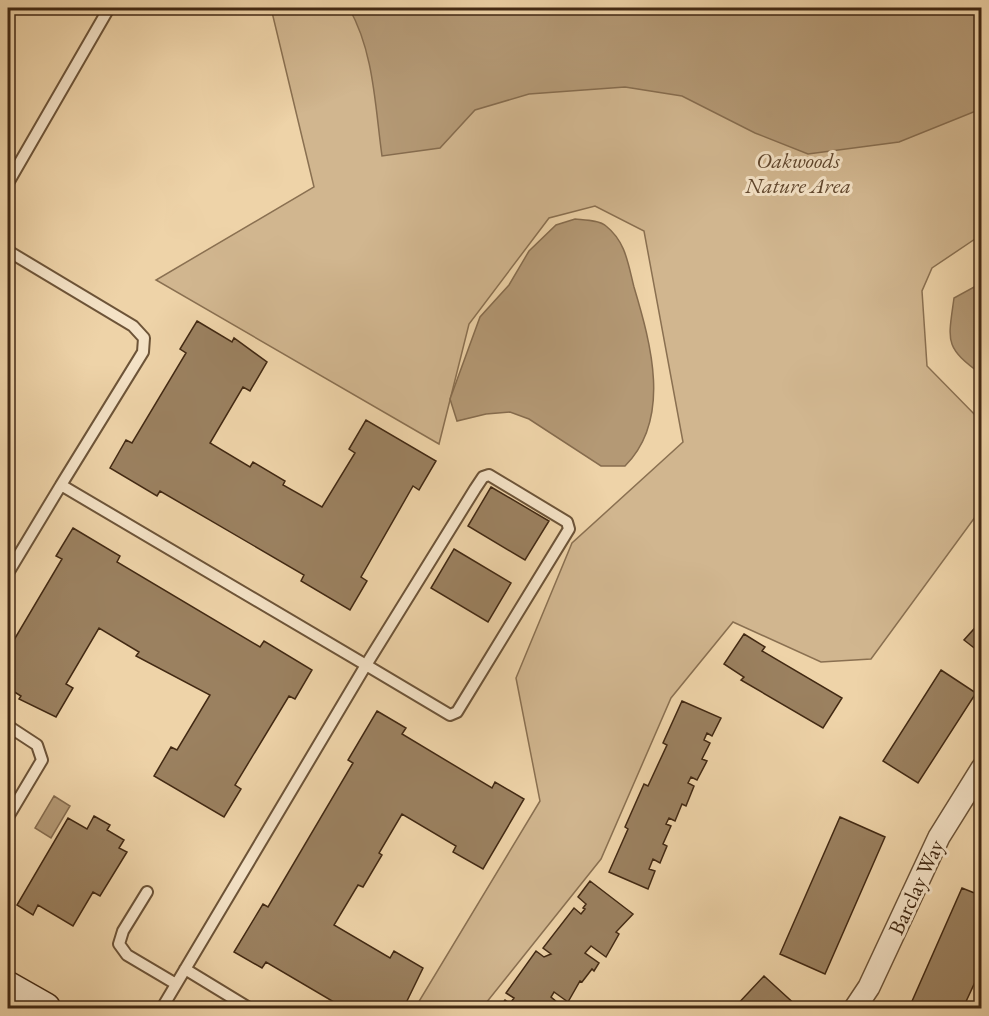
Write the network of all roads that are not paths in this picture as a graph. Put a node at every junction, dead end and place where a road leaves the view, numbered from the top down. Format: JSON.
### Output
{"nodes":[{"id":1,"x":110,"y":8,"type":"edge"},
{"id":2,"x":8,"y":183,"type":"edge"},
{"id":3,"x":8,"y":251,"type":"edge"},
{"id":4,"x":61,"y":485,"type":"junction"},
{"id":5,"x":8,"y":573,"type":"edge"},
{"id":6,"x":366,"y":665,"type":"junction"},
{"id":7,"x":8,"y":726,"type":"edge"},
{"id":8,"x":981,"y":768,"type":"edge"},
{"id":9,"x":8,"y":817,"type":"edge"},
{"id":10,"x":147,"y":892,"type":"dead end"},
{"id":11,"x":184,"y":969,"type":"junction"},
{"id":12,"x":176,"y":984,"type":"junction"},
{"id":13,"x":8,"y":987,"type":"edge"},
{"id":14,"x":45,"y":1008,"type":"edge"},
{"id":15,"x":162,"y":1008,"type":"edge"},
{"id":16,"x":249,"y":1008,"type":"edge"},
{"id":17,"x":855,"y":1008,"type":"edge"}],
"edges":[{"from":1,"to":2,"type":"lane"},
{"from":3,"to":4,"type":"lane"},
{"from":4,"to":5,"type":"lane"},
{"from":4,"to":6,"type":"lane"},
{"from":6,"to":6,"type":"lane"},
{"from":6,"to":11,"type":"lane"},
{"from":7,"to":9,"type":"lane"},
{"from":8,"to":17,"type":"street","name":"Barclay Way"},
{"from":10,"to":12,"type":"lane"},
{"from":11,"to":12,"type":"lane"},
{"from":11,"to":16,"type":"lane"},
{"from":12,"to":15,"type":"lane"},
{"from":13,"to":14,"type":"main road"}]}
